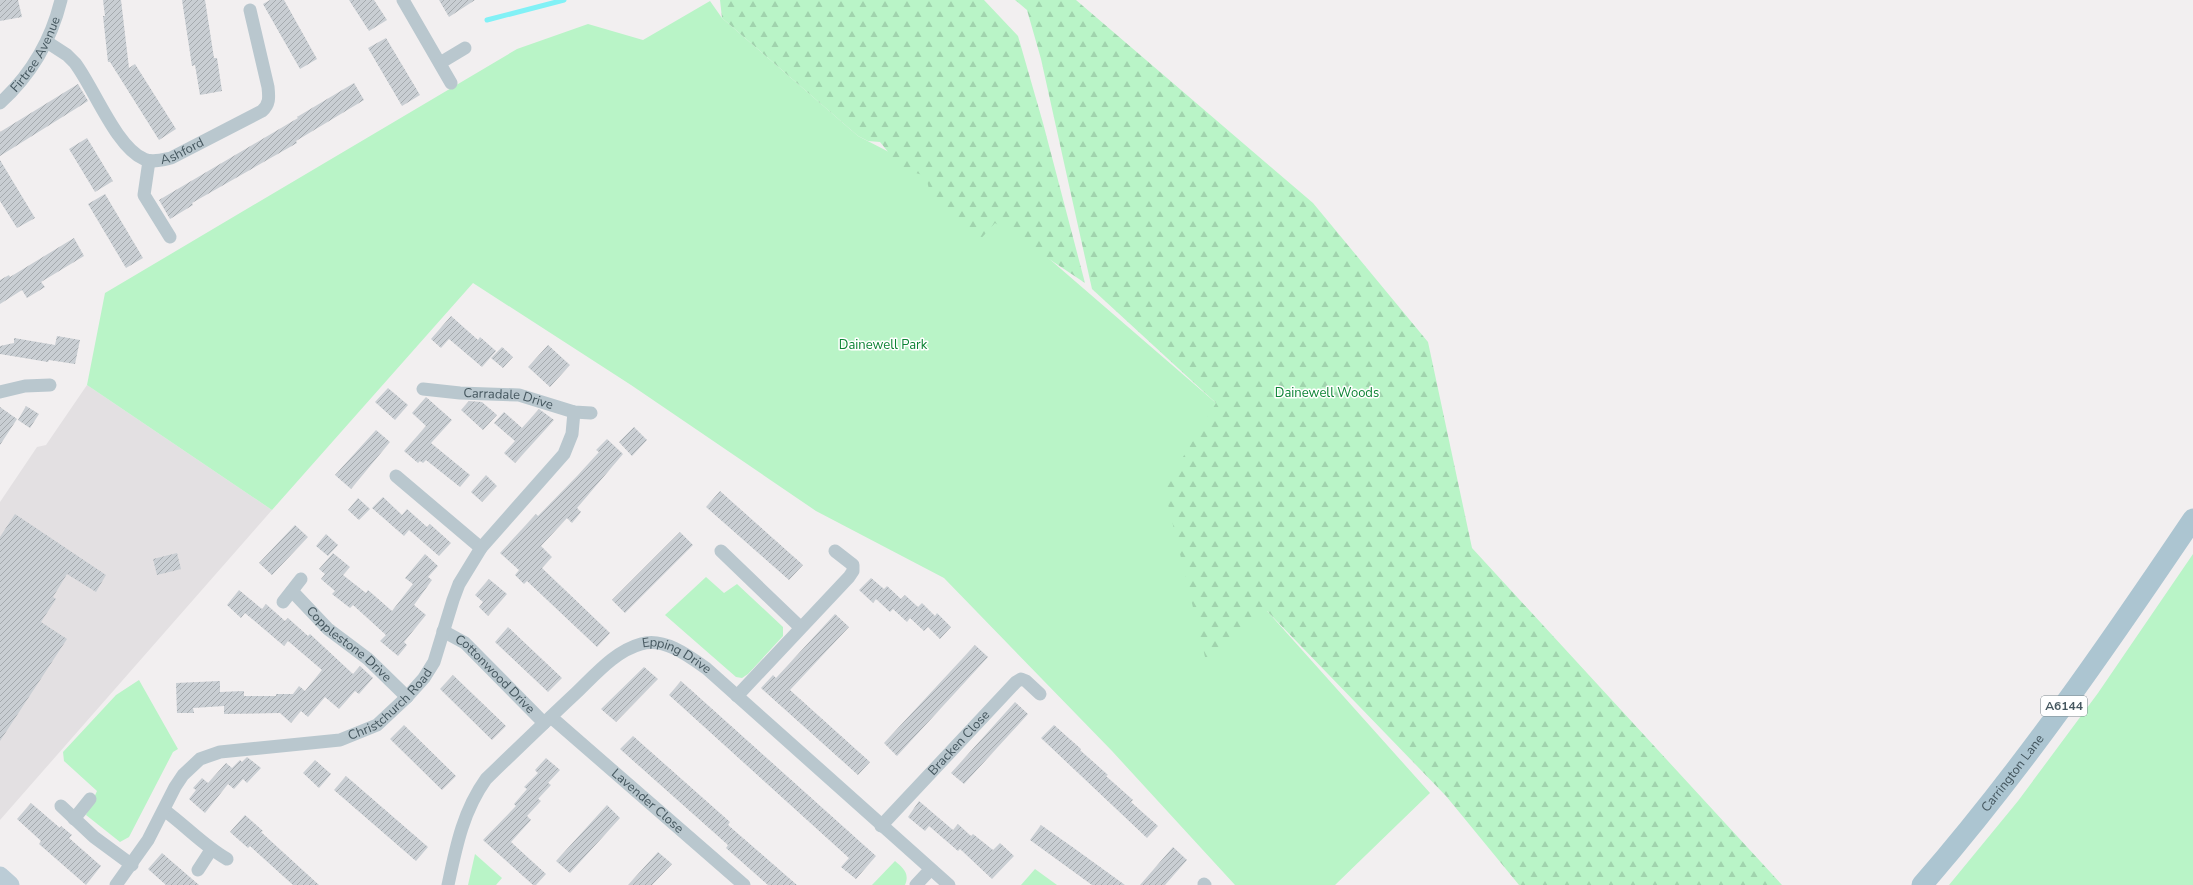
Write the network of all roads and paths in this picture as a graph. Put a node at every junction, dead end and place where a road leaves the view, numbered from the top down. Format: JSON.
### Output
{"nodes":[{"id":1,"x":61,"y":0,"type":"edge"},
{"id":2,"x":403,"y":0,"type":"edge"},
{"id":3,"x":250,"y":10,"type":"dead end"},
{"id":4,"x":47,"y":42,"type":"junction"},
{"id":5,"x":465,"y":48,"type":"dead end"},
{"id":6,"x":440,"y":63,"type":"junction"},
{"id":7,"x":451,"y":83,"type":"dead end"},
{"id":8,"x":0,"y":103,"type":"edge"},
{"id":9,"x":149,"y":161,"type":"junction"},
{"id":10,"x":170,"y":237,"type":"dead end"},
{"id":11,"x":50,"y":385,"type":"dead end"},
{"id":12,"x":423,"y":389,"type":"dead end"},
{"id":13,"x":0,"y":392,"type":"edge"},
{"id":14,"x":574,"y":412,"type":"junction"},
{"id":15,"x":592,"y":412,"type":"dead end"},
{"id":16,"x":396,"y":476,"type":"dead end"},
{"id":17,"x":2193,"y":519,"type":"edge"},
{"id":18,"x":481,"y":548,"type":"junction"},
{"id":19,"x":835,"y":551,"type":"dead end"},
{"id":20,"x":721,"y":552,"type":"dead end"},
{"id":21,"x":300,"y":579,"type":"dead end"},
{"id":22,"x":292,"y":591,"type":"junction"},
{"id":23,"x":283,"y":602,"type":"dead end"},
{"id":24,"x":800,"y":627,"type":"junction"},
{"id":25,"x":443,"y":630,"type":"junction"},
{"id":26,"x":1040,"y":694,"type":"dead end"},
{"id":27,"x":737,"y":696,"type":"junction"},
{"id":28,"x":407,"y":697,"type":"junction"},
{"id":29,"x":547,"y":720,"type":"junction"},
{"id":30,"x":90,"y":799,"type":"dead end"},
{"id":31,"x":61,"y":806,"type":"dead end"},
{"id":32,"x":164,"y":810,"type":"junction"},
{"id":33,"x":74,"y":819,"type":"junction"},
{"id":34,"x":881,"y":826,"type":"junction"},
{"id":35,"x":212,"y":850,"type":"junction"},
{"id":36,"x":227,"y":858,"type":"dead end"},
{"id":37,"x":132,"y":865,"type":"junction"},
{"id":38,"x":198,"y":870,"type":"dead end"},
{"id":39,"x":930,"y":870,"type":"junction"},
{"id":40,"x":0,"y":876,"type":"edge"},
{"id":41,"x":10,"y":885,"type":"edge"},
{"id":42,"x":116,"y":885,"type":"edge"},
{"id":43,"x":448,"y":885,"type":"edge"},
{"id":44,"x":744,"y":885,"type":"edge"},
{"id":45,"x":916,"y":885,"type":"edge"},
{"id":46,"x":948,"y":885,"type":"edge"},
{"id":47,"x":1922,"y":885,"type":"edge"}],
"edges":[{"from":1,"to":4,"type":"street","name":"Firtree Avenue"},
{"from":2,"to":6,"type":"street"},
{"from":3,"to":9,"type":"street","name":"Ashford"},
{"from":4,"to":8,"type":"street","name":"Firtree Avenue"},
{"from":4,"to":9,"type":"street","name":"Ashford"},
{"from":5,"to":6,"type":"street"},
{"from":6,"to":7,"type":"street"},
{"from":9,"to":10,"type":"street"},
{"from":11,"to":13,"type":"street"},
{"from":12,"to":14,"type":"street","name":"Carradale Drive"},
{"from":14,"to":15,"type":"street","name":"Carradale Drive"},
{"from":14,"to":18,"type":"street","name":"Christchurch Road"},
{"from":16,"to":18,"type":"street"},
{"from":17,"to":47,"type":"main road","name":"Carrington Lane","number":"A6144"},
{"from":18,"to":25,"type":"street","name":"Christchurch Road"},
{"from":19,"to":24,"type":"street"},
{"from":20,"to":24,"type":"street"},
{"from":21,"to":22,"type":"street"},
{"from":22,"to":23,"type":"street"},
{"from":22,"to":28,"type":"street","name":"Copplestone Drive"},
{"from":24,"to":27,"type":"street"},
{"from":25,"to":28,"type":"street","name":"Christchurch Road"},
{"from":25,"to":29,"type":"street","name":"Cottonwood Drive"},
{"from":26,"to":34,"type":"street","name":"Bracken Close"},
{"from":27,"to":29,"type":"street","name":"Epping Drive"},
{"from":27,"to":34,"type":"street","name":"Epping Drive"},
{"from":28,"to":32,"type":"street","name":"Christchurch Road"},
{"from":29,"to":43,"type":"street","name":"Epping Drive"},
{"from":29,"to":44,"type":"street","name":"Lavender Close"},
{"from":30,"to":33,"type":"street"},
{"from":31,"to":33,"type":"street"},
{"from":32,"to":35,"type":"street"},
{"from":32,"to":37,"type":"street","name":"Christchurch Road"},
{"from":33,"to":37,"type":"street"},
{"from":34,"to":39,"type":"street","name":"Epping Drive"},
{"from":35,"to":36,"type":"street"},
{"from":35,"to":38,"type":"street"},
{"from":37,"to":42,"type":"street","name":"Christchurch Road"},
{"from":39,"to":45,"type":"street"},
{"from":39,"to":46,"type":"street","name":"Epping Drive"},
{"from":40,"to":41,"type":"street"}]}
